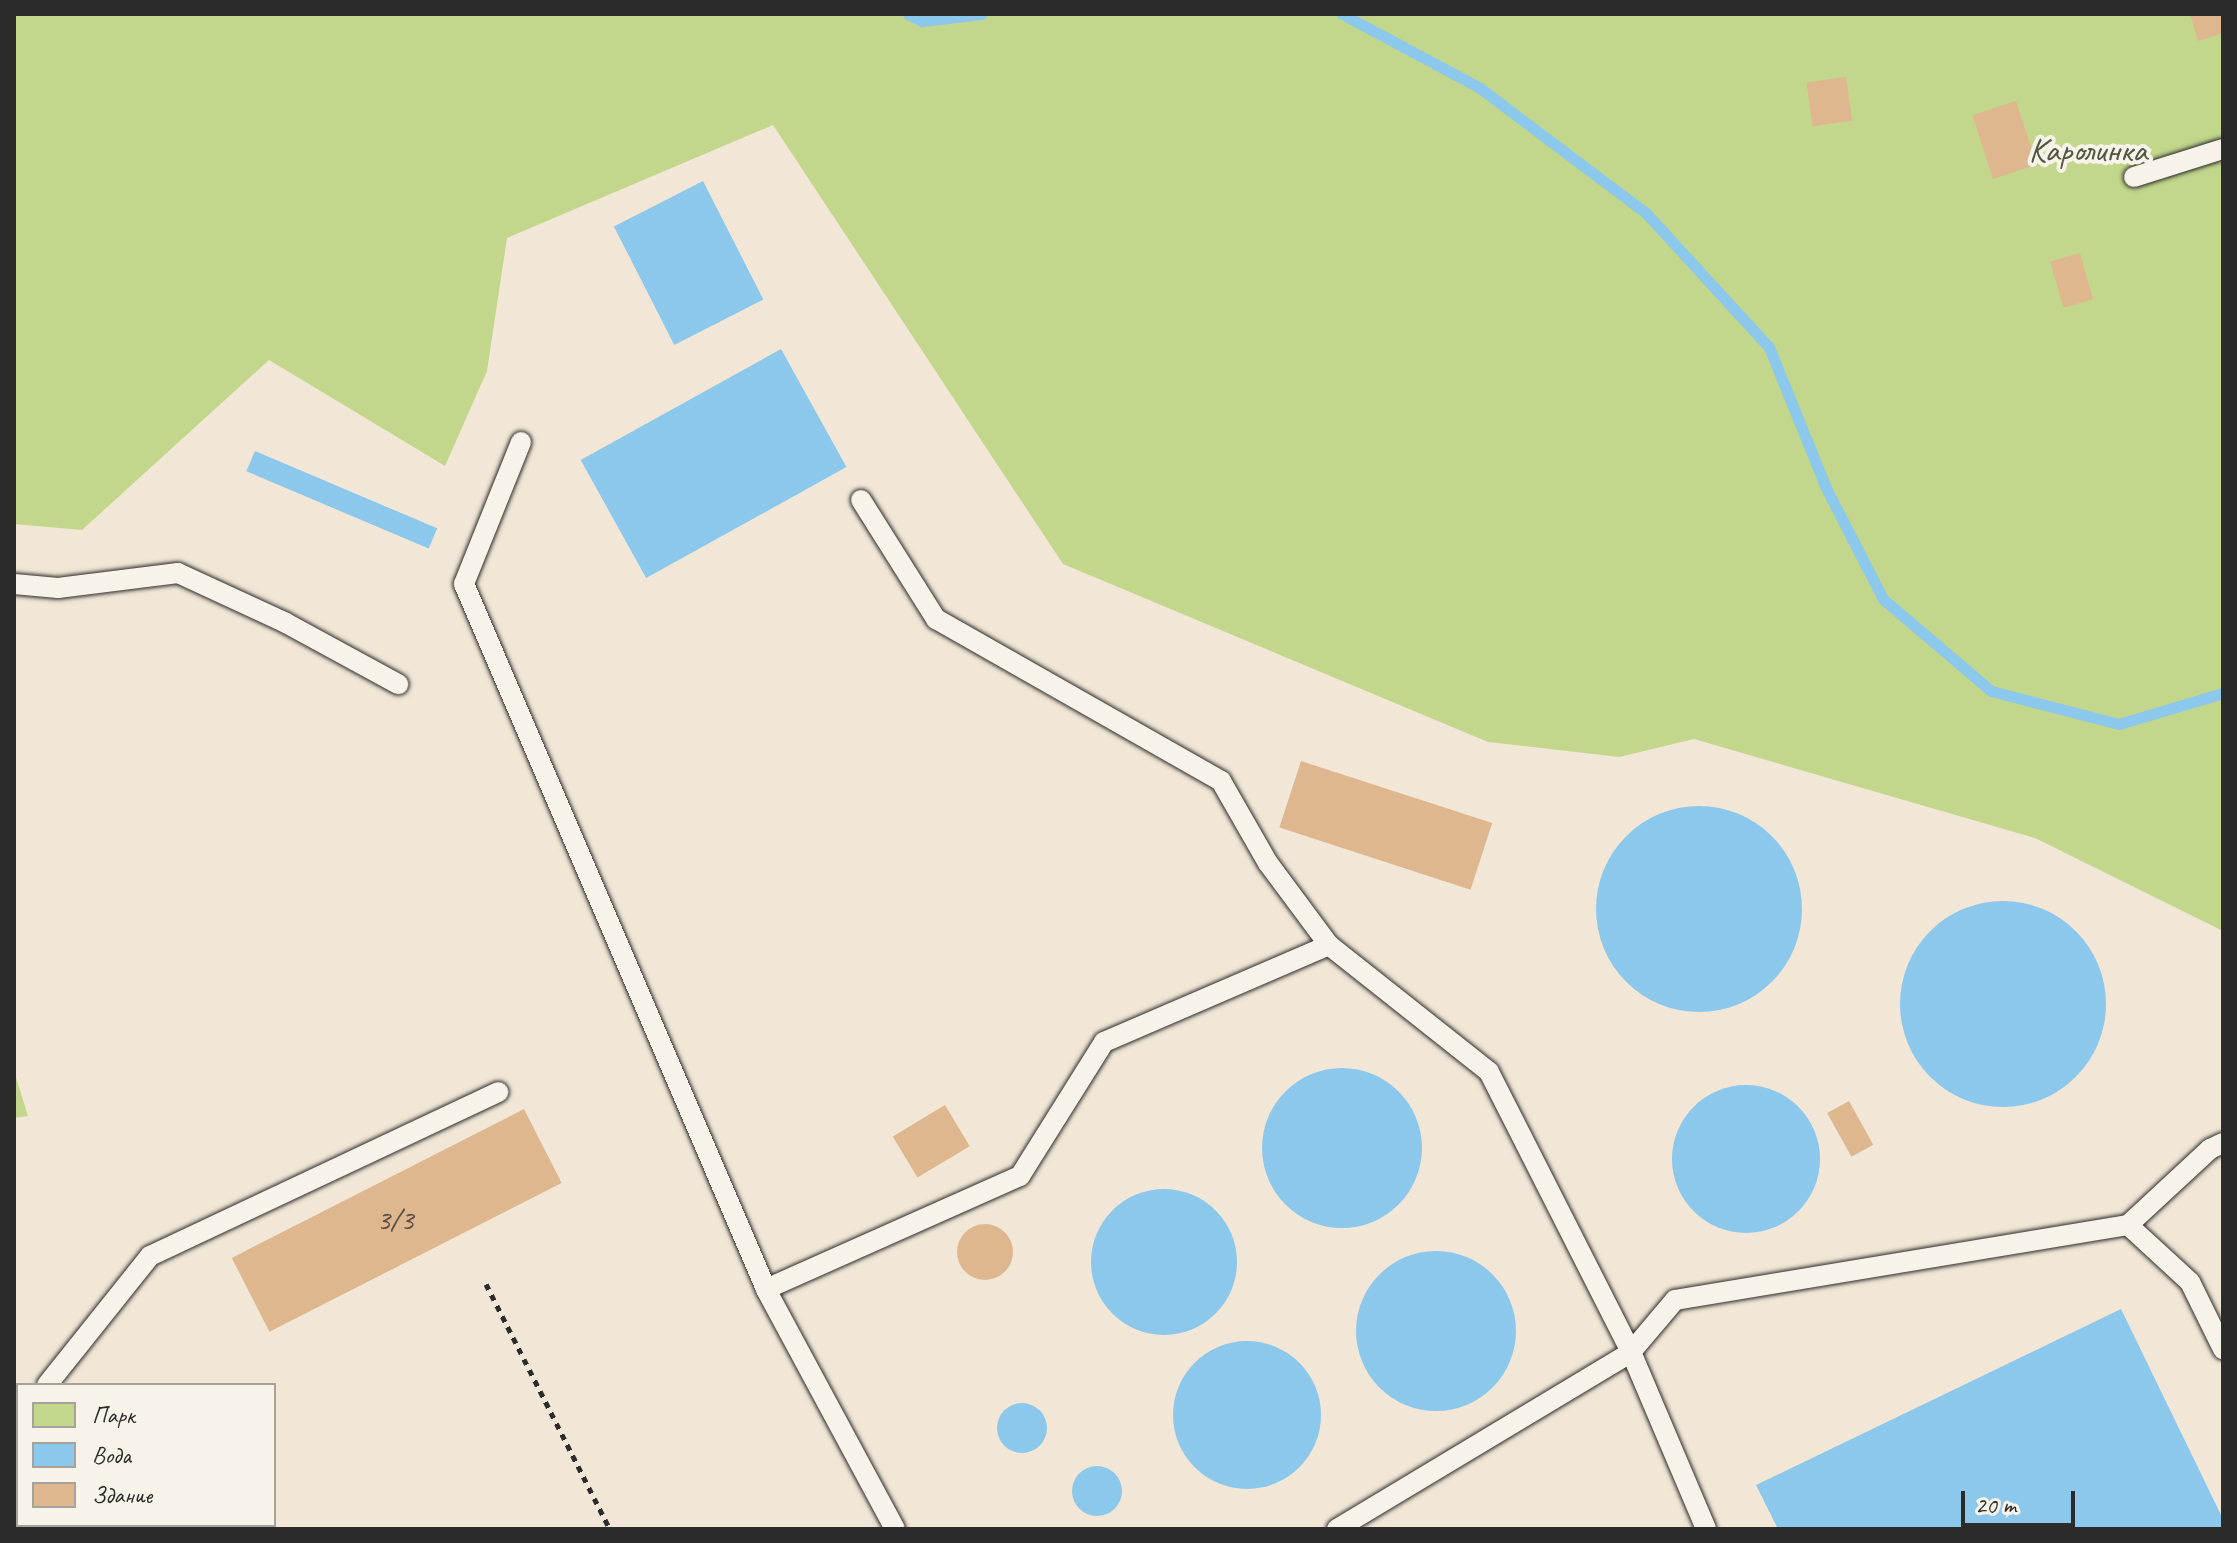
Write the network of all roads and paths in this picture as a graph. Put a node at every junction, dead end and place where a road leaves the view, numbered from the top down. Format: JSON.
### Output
{"nodes":[{"id":1,"x":2223,"y":149,"type":"edge"},
{"id":2,"x":2134,"y":177,"type":"dead end"},
{"id":3,"x":521,"y":442,"type":"dead end"},
{"id":4,"x":861,"y":500,"type":"dead end"},
{"id":5,"x":14,"y":584,"type":"edge"},
{"id":6,"x":398,"y":684,"type":"dead end"},
{"id":7,"x":1329,"y":945,"type":"junction"},
{"id":8,"x":498,"y":1092,"type":"dead end"},
{"id":9,"x":2223,"y":1143,"type":"edge"},
{"id":10,"x":2128,"y":1225,"type":"junction"},
{"id":11,"x":486,"y":1284,"type":"dead end"},
{"id":12,"x":766,"y":1289,"type":"junction"},
{"id":13,"x":2223,"y":1349,"type":"edge"},
{"id":14,"x":1631,"y":1352,"type":"junction"},
{"id":15,"x":49,"y":1383,"type":"edge"},
{"id":16,"x":610,"y":1529,"type":"edge"},
{"id":17,"x":895,"y":1529,"type":"edge"},
{"id":18,"x":1337,"y":1529,"type":"edge"},
{"id":19,"x":1706,"y":1529,"type":"edge"}],
"edges":[{"from":1,"to":2,"type":"lane"},
{"from":3,"to":12,"type":"lane"},
{"from":4,"to":7,"type":"lane"},
{"from":5,"to":6,"type":"lane"},
{"from":7,"to":12,"type":"lane"},
{"from":7,"to":14,"type":"lane"},
{"from":8,"to":15,"type":"lane"},
{"from":9,"to":10,"type":"lane"},
{"from":10,"to":13,"type":"lane"},
{"from":10,"to":14,"type":"lane"},
{"from":11,"to":16,"type":"path"},
{"from":12,"to":17,"type":"lane"},
{"from":14,"to":18,"type":"lane"},
{"from":14,"to":19,"type":"lane"}]}
